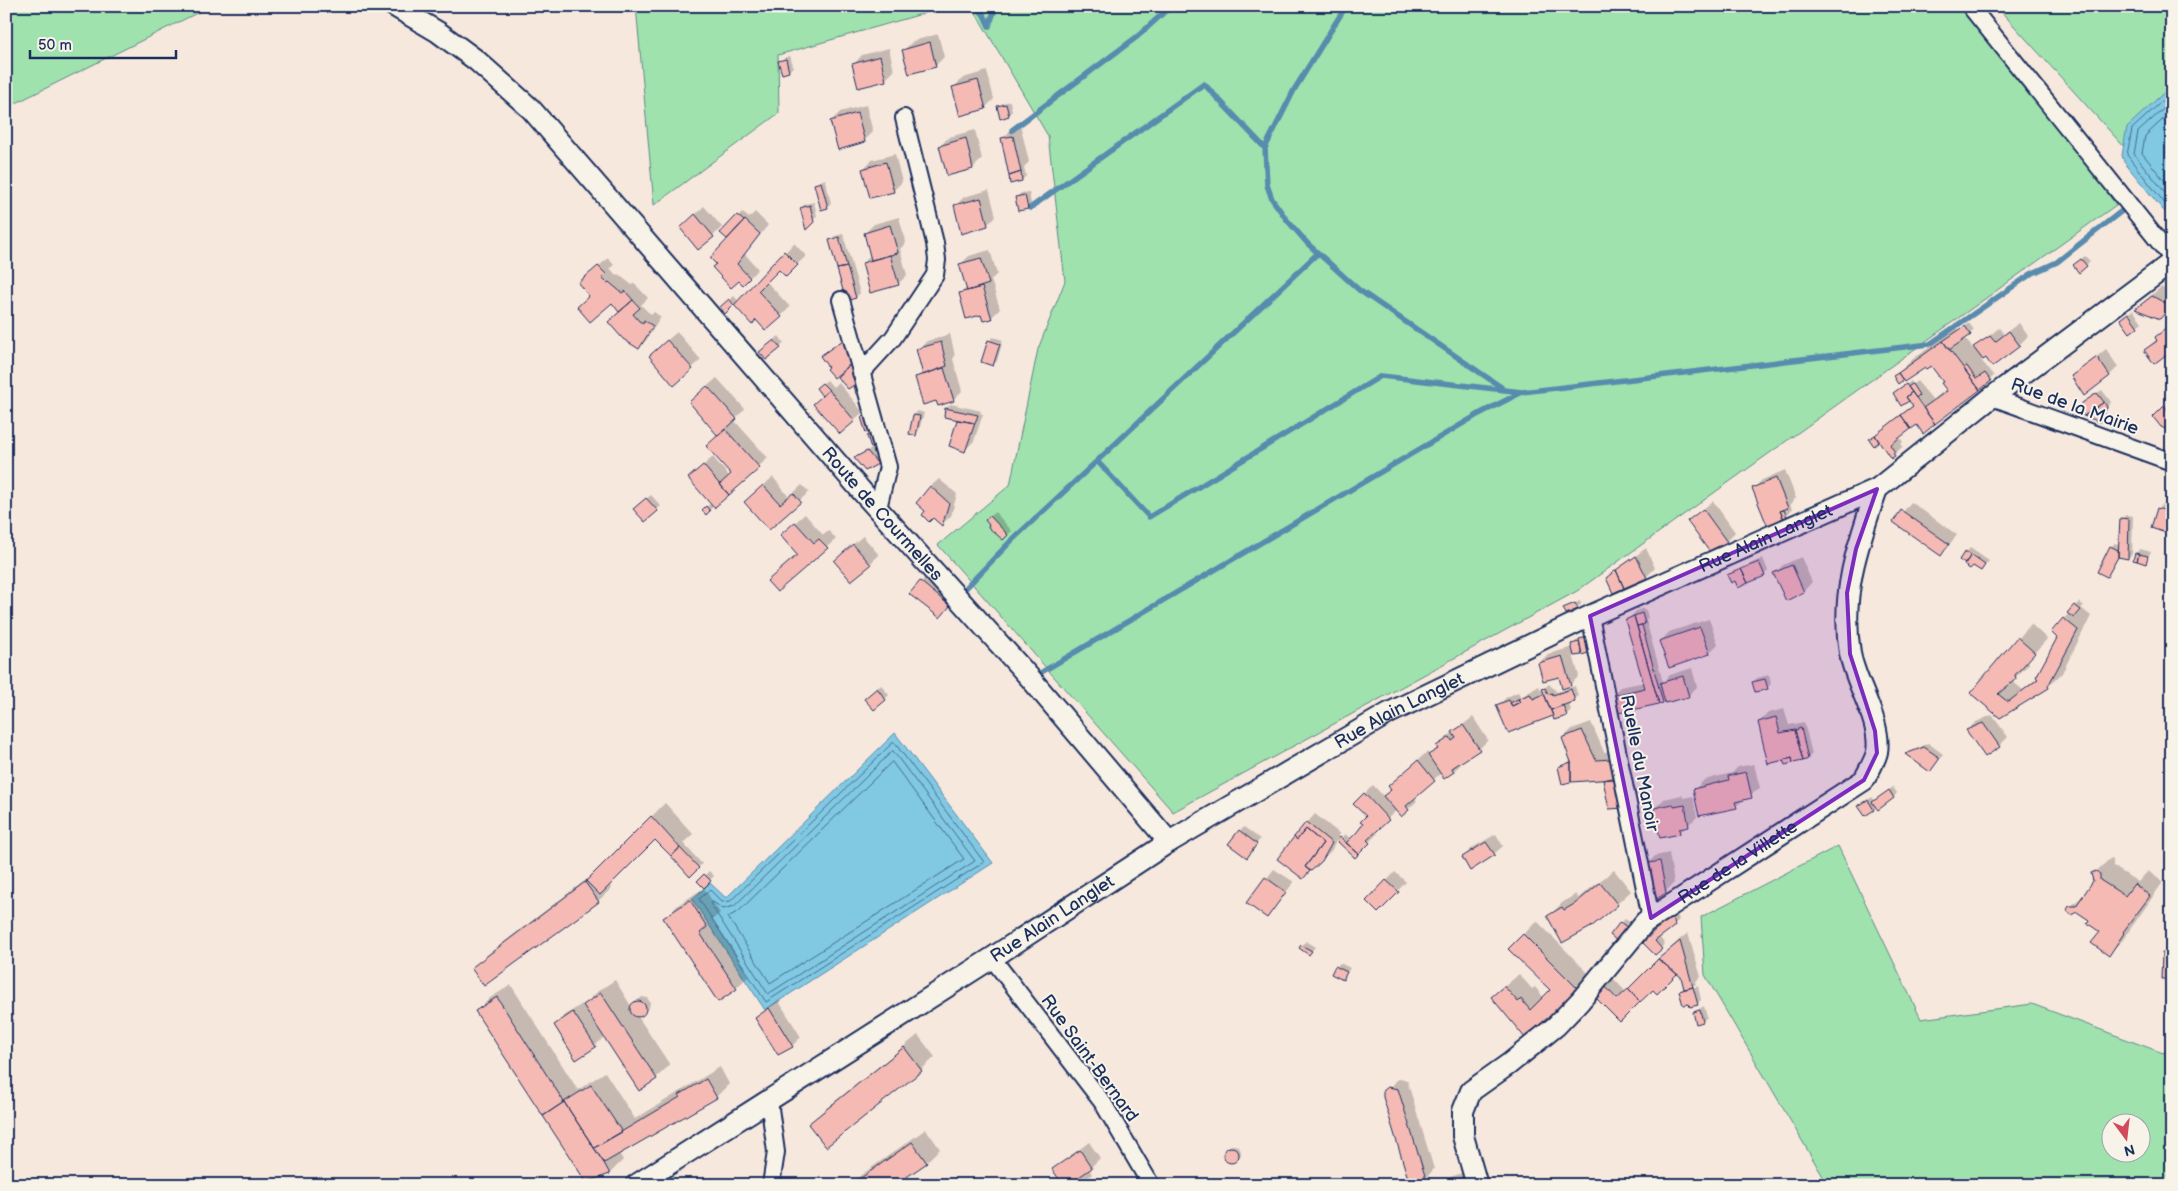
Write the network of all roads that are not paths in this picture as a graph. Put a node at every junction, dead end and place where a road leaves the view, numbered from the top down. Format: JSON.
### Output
{"nodes":[{"id":1,"x":394,"y":6,"type":"edge"},
{"id":2,"x":1970,"y":6,"type":"edge"},
{"id":3,"x":904,"y":118,"type":"dead end"},
{"id":4,"x":2172,"y":258,"type":"edge"},
{"id":5,"x":2172,"y":262,"type":"edge"},
{"id":6,"x":841,"y":300,"type":"dead end"},
{"id":7,"x":861,"y":373,"type":"junction"},
{"id":8,"x":1992,"y":397,"type":"junction"},
{"id":9,"x":2172,"y":462,"type":"edge"},
{"id":10,"x":1877,"y":489,"type":"junction"},
{"id":11,"x":878,"y":508,"type":"junction"},
{"id":12,"x":1590,"y":616,"type":"junction"},
{"id":13,"x":1169,"y":842,"type":"junction"},
{"id":14,"x":1651,"y":918,"type":"junction"},
{"id":15,"x":992,"y":958,"type":"junction"},
{"id":16,"x":769,"y":1101,"type":"junction"},
{"id":17,"x":636,"y":1185,"type":"edge"},
{"id":18,"x":771,"y":1185,"type":"edge"},
{"id":19,"x":1151,"y":1185,"type":"edge"},
{"id":20,"x":1477,"y":1185,"type":"edge"}],
"edges":[{"from":1,"to":11,"type":"street","name":"Route de Courmelles"},
{"from":2,"to":4,"type":"street"},
{"from":3,"to":7,"type":"street"},
{"from":5,"to":8,"type":"street","name":"Rue Alain Langlet"},
{"from":6,"to":7,"type":"street"},
{"from":7,"to":11,"type":"street"},
{"from":8,"to":9,"type":"street","name":"Rue de la Mairie"},
{"from":8,"to":10,"type":"street","name":"Rue Alain Langlet"},
{"from":10,"to":12,"type":"street","name":"Rue Alain Langlet"},
{"from":10,"to":14,"type":"street","name":"Rue de la Villette"},
{"from":11,"to":13,"type":"street","name":"Route de Courmelles"},
{"from":12,"to":13,"type":"street","name":"Rue Alain Langlet"},
{"from":12,"to":14,"type":"street","name":"Ruelle du Manoir"},
{"from":13,"to":15,"type":"street","name":"Rue Alain Langlet"},
{"from":14,"to":20,"type":"street","name":"Rue de la Villette"},
{"from":15,"to":16,"type":"street","name":"Rue Alain Langlet"},
{"from":15,"to":19,"type":"street","name":"Rue Saint-Bernard"},
{"from":16,"to":17,"type":"street","name":"Rue Alain Langlet"},
{"from":16,"to":18,"type":"street"}]}
